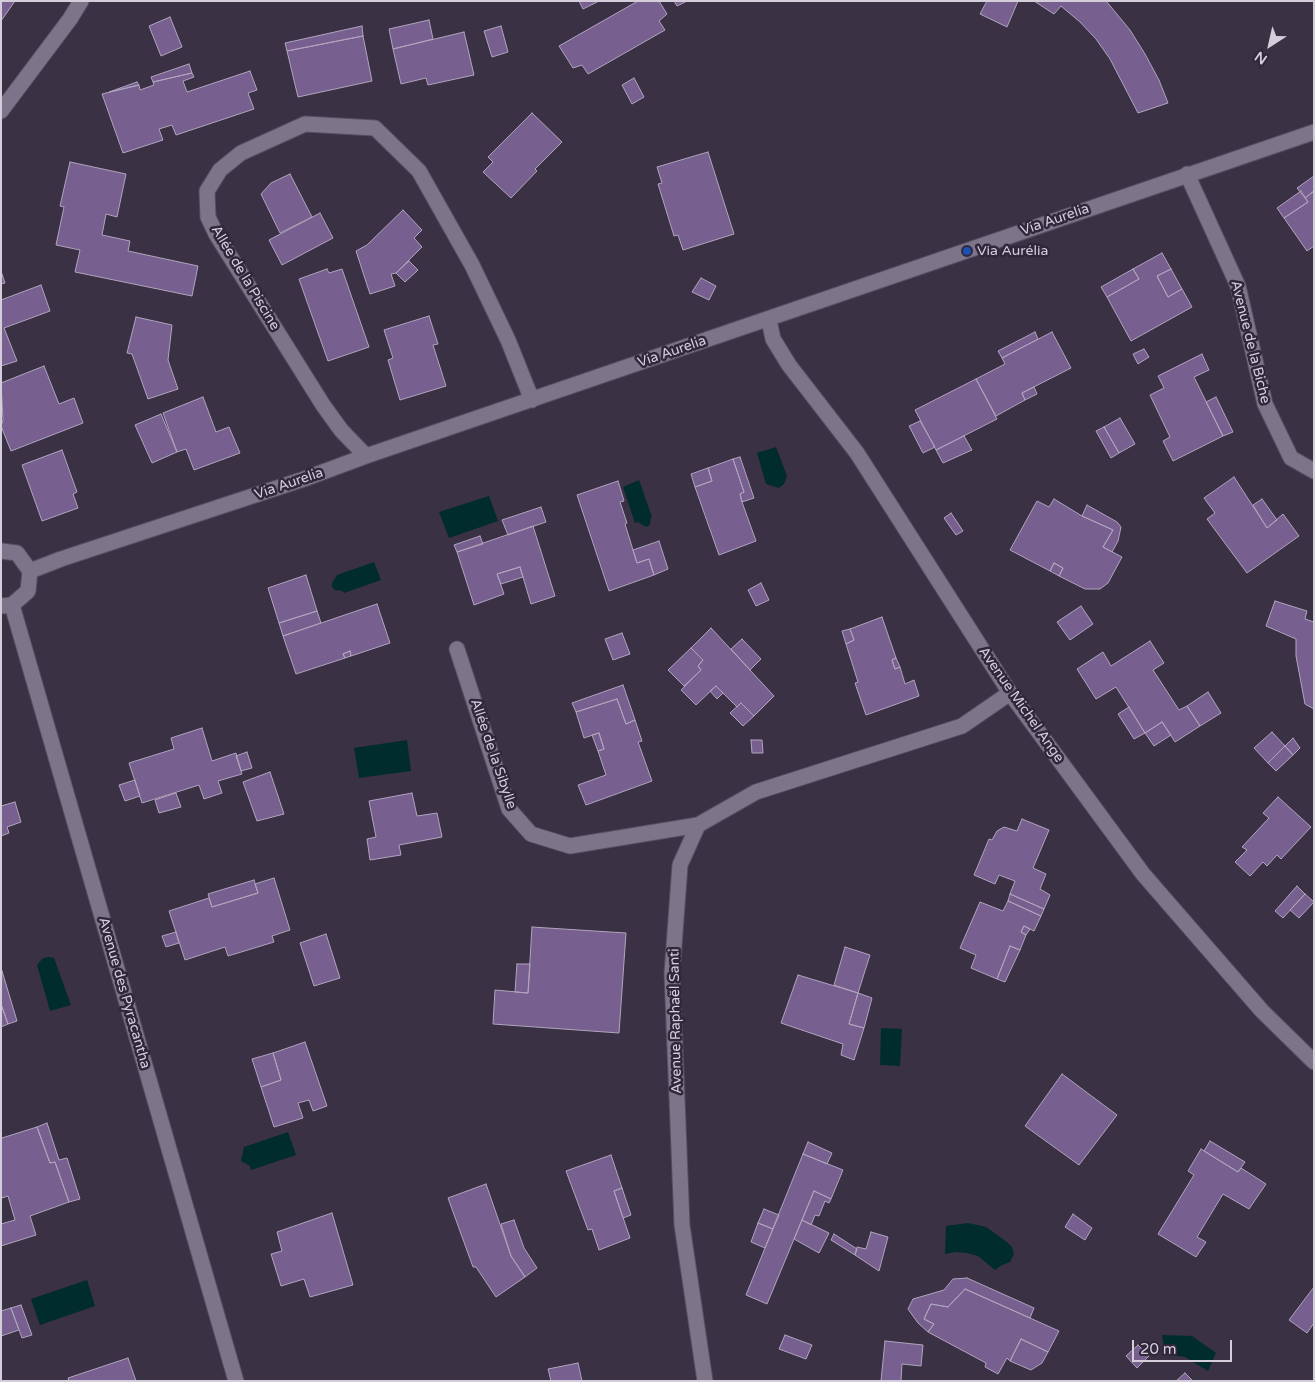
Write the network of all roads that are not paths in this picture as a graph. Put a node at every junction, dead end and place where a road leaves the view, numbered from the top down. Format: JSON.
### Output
{"nodes":[{"id":1,"x":81,"y":1,"type":"edge"},
{"id":2,"x":1,"y":111,"type":"edge"},
{"id":3,"x":1314,"y":132,"type":"edge"},
{"id":4,"x":1186,"y":174,"type":"junction"},
{"id":5,"x":769,"y":320,"type":"junction"},
{"id":6,"x":532,"y":400,"type":"junction"},
{"id":7,"x":366,"y":456,"type":"junction"},
{"id":8,"x":1314,"y":470,"type":"edge"},
{"id":9,"x":1,"y":551,"type":"edge"},
{"id":10,"x":30,"y":571,"type":"junction"},
{"id":11,"x":7,"y":605,"type":"edge"},
{"id":12,"x":457,"y":649,"type":"dead end"},
{"id":13,"x":1010,"y":693,"type":"junction"},
{"id":14,"x":698,"y":825,"type":"junction"},
{"id":15,"x":1314,"y":1062,"type":"edge"},
{"id":16,"x":236,"y":1381,"type":"edge"},
{"id":17,"x":705,"y":1381,"type":"edge"}],
"edges":[{"from":1,"to":2,"type":"street"},
{"from":3,"to":4,"type":"street","name":"Via Aurelia"},
{"from":4,"to":5,"type":"street","name":"Via Aurelia"},
{"from":4,"to":8,"type":"street","name":"Avenue de la Biche"},
{"from":5,"to":6,"type":"street","name":"Via Aurelia"},
{"from":5,"to":13,"type":"street","name":"Avenue Michel Ange"},
{"from":6,"to":7,"type":"street","name":"Via Aurelia"},
{"from":6,"to":7,"type":"street","name":"Allée de la Piscine"},
{"from":7,"to":10,"type":"street","name":"Via Aurelia"},
{"from":9,"to":10,"type":"street"},
{"from":10,"to":11,"type":"street"},
{"from":11,"to":16,"type":"street","name":"Avenue des Pyracantha"},
{"from":12,"to":14,"type":"street","name":"Allée de la Sibylle"},
{"from":13,"to":14,"type":"street"},
{"from":13,"to":15,"type":"street","name":"Avenue Michel Ange"},
{"from":14,"to":17,"type":"street","name":"Avenue Raphaël Santi"}]}
